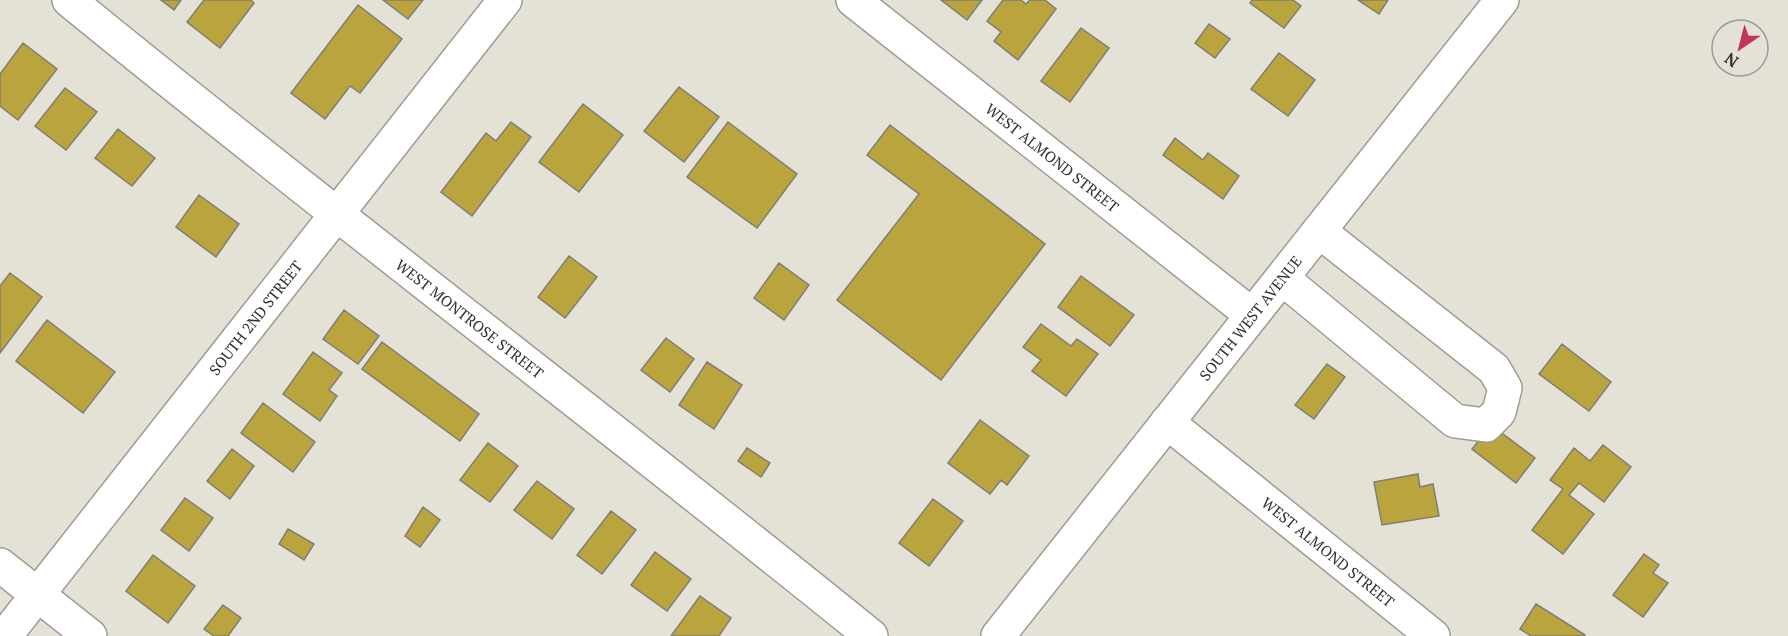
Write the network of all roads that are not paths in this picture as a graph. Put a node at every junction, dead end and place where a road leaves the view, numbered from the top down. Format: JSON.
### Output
{"nodes":[{"id":1,"x":69,"y":0,"type":"edge"},
{"id":2,"x":505,"y":0,"type":"edge"},
{"id":3,"x":853,"y":0,"type":"edge"},
{"id":4,"x":1503,"y":0,"type":"edge"},
{"id":5,"x":339,"y":214,"type":"junction"},
{"id":6,"x":1319,"y":231,"type":"junction"},
{"id":7,"x":1282,"y":278,"type":"junction"},
{"id":8,"x":1252,"y":315,"type":"junction"},
{"id":9,"x":1167,"y":423,"type":"junction"},
{"id":10,"x":0,"y":565,"type":"edge"},
{"id":11,"x":37,"y":595,"type":"junction"},
{"id":12,"x":5,"y":636,"type":"edge"},
{"id":13,"x":90,"y":636,"type":"edge"},
{"id":14,"x":871,"y":636,"type":"edge"},
{"id":15,"x":998,"y":636,"type":"edge"},
{"id":16,"x":1433,"y":636,"type":"edge"}],
"edges":[{"from":1,"to":5,"type":"street","name":"WEST MONTROSE STREET"},
{"from":2,"to":5,"type":"street","name":"SOUTH 2ND STREET"},
{"from":3,"to":8,"type":"street","name":"WEST ALMOND STREET"},
{"from":4,"to":6,"type":"street","name":"SOUTH WEST AVENUE"},
{"from":5,"to":11,"type":"street","name":"SOUTH 2ND STREET"},
{"from":5,"to":14,"type":"street","name":"WEST MONTROSE STREET"},
{"from":6,"to":7,"type":"street","name":"SOUTH WEST AVENUE"},
{"from":6,"to":7,"type":"street"},
{"from":7,"to":8,"type":"street","name":"SOUTH WEST AVENUE"},
{"from":8,"to":9,"type":"street","name":"SOUTH WEST AVENUE"},
{"from":9,"to":15,"type":"street","name":"SOUTH WEST AVENUE"},
{"from":9,"to":16,"type":"street","name":"WEST ALMOND STREET"},
{"from":10,"to":11,"type":"street"},
{"from":11,"to":12,"type":"street","name":"SOUTH 2ND STREET"},
{"from":11,"to":13,"type":"street"}]}
